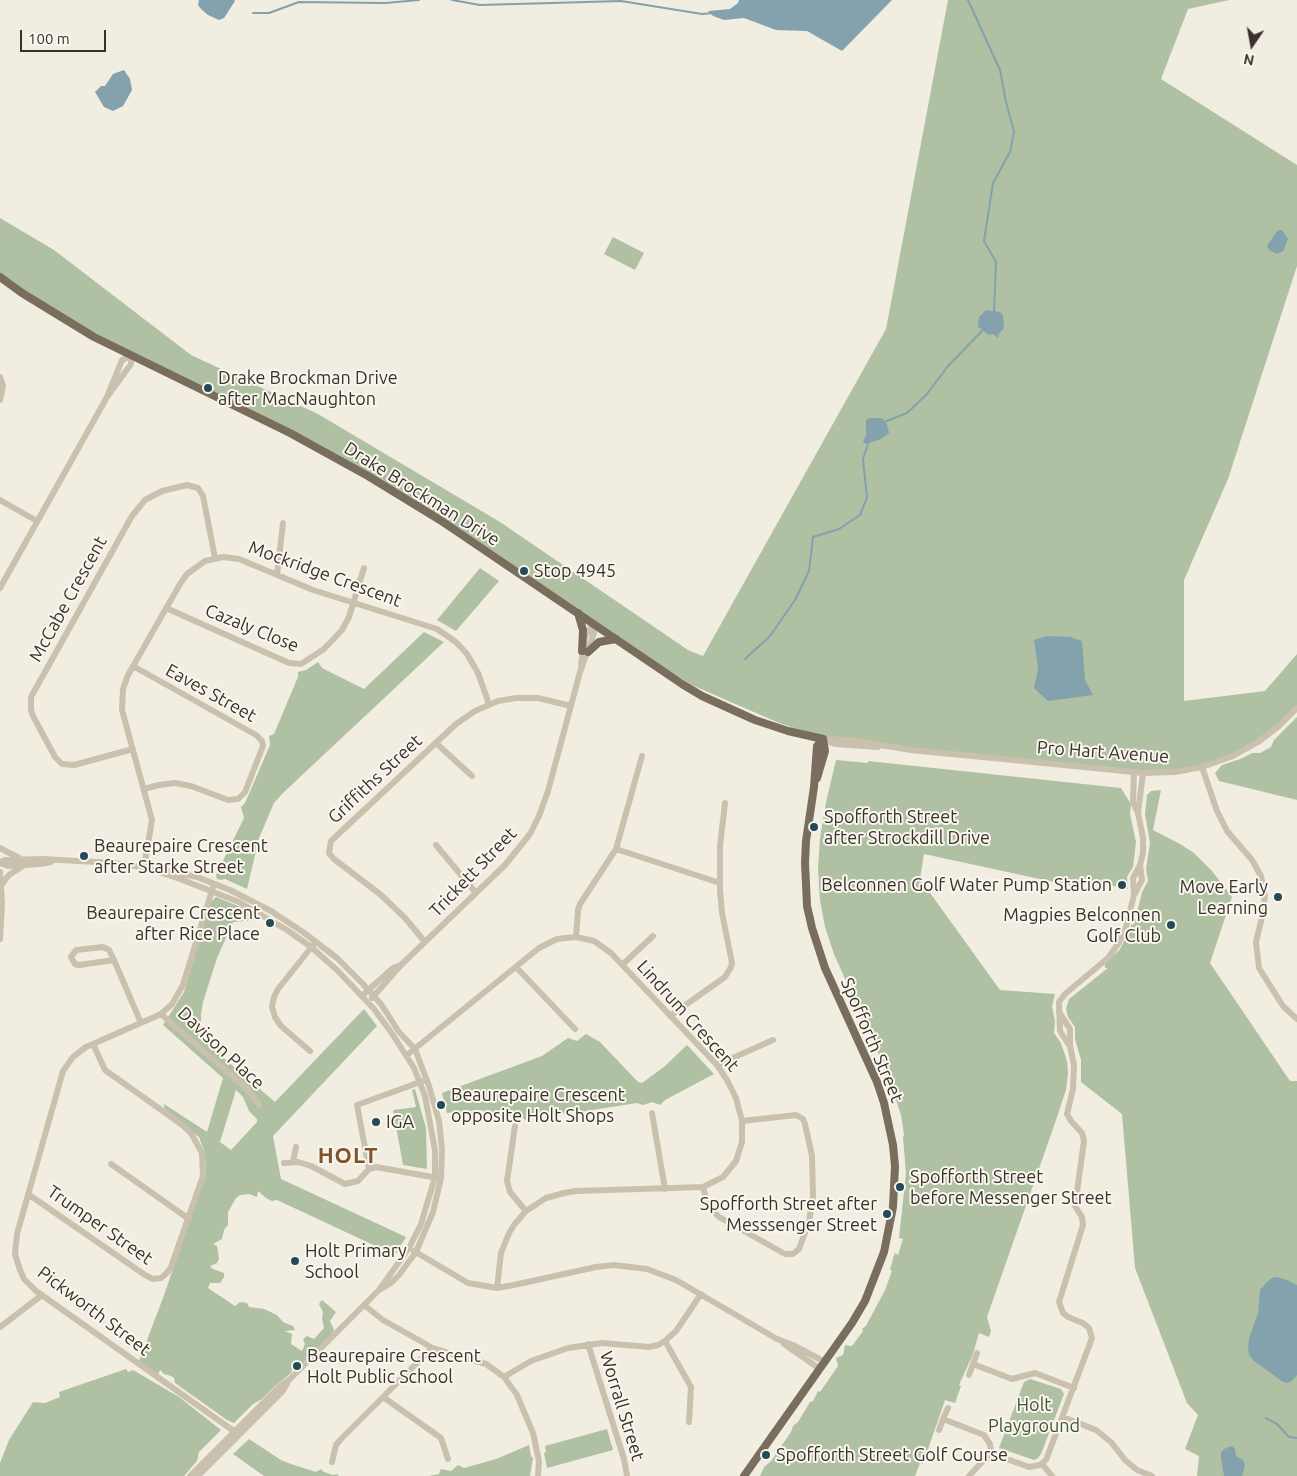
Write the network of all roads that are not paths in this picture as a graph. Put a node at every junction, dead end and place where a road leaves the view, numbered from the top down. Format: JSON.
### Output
{"nodes":[{"id":1,"x":0,"y":277,"type":"edge"},
{"id":2,"x":131,"y":356,"type":"junction"},
{"id":3,"x":0,"y":377,"type":"edge"},
{"id":4,"x":0,"y":400,"type":"edge"},
{"id":5,"x":0,"y":500,"type":"edge"},
{"id":6,"x":37,"y":521,"type":"junction"},
{"id":7,"x":283,"y":524,"type":"dead end"},
{"id":8,"x":215,"y":558,"type":"junction"},
{"id":9,"x":364,"y":568,"type":"dead end"},
{"id":10,"x":278,"y":575,"type":"junction"},
{"id":11,"x":0,"y":588,"type":"edge"},
{"id":12,"x":353,"y":602,"type":"junction"},
{"id":13,"x":166,"y":608,"type":"junction"},
{"id":14,"x":578,"y":613,"type":"junction"},
{"id":15,"x":593,"y":624,"type":"junction"},
{"id":16,"x":616,"y":639,"type":"junction"},
{"id":17,"x":585,"y":651,"type":"junction"},
{"id":18,"x":133,"y":666,"type":"junction"},
{"id":19,"x":489,"y":704,"type":"junction"},
{"id":20,"x":571,"y":706,"type":"junction"},
{"id":21,"x":1297,"y":708,"type":"edge"},
{"id":22,"x":823,"y":739,"type":"junction"},
{"id":23,"x":436,"y":743,"type":"junction"},
{"id":24,"x":133,"y":749,"type":"junction"},
{"id":25,"x":642,"y":756,"type":"dead end"},
{"id":26,"x":1202,"y":767,"type":"junction"},
{"id":27,"x":1134,"y":772,"type":"junction"},
{"id":28,"x":1142,"y":772,"type":"junction"},
{"id":29,"x":472,"y":776,"type":"dead end"},
{"id":30,"x":144,"y":789,"type":"junction"},
{"id":31,"x":725,"y":803,"type":"dead end"},
{"id":32,"x":1138,"y":813,"type":"junction"},
{"id":33,"x":436,"y":845,"type":"dead end"},
{"id":34,"x":0,"y":848,"type":"edge"},
{"id":35,"x":616,"y":849,"type":"junction"},
{"id":36,"x":19,"y":858,"type":"junction"},
{"id":37,"x":57,"y":860,"type":"junction"},
{"id":38,"x":0,"y":863,"type":"edge"},
{"id":39,"x":26,"y":865,"type":"junction"},
{"id":40,"x":144,"y":867,"type":"junction"},
{"id":41,"x":0,"y":872,"type":"edge"},
{"id":42,"x":720,"y":882,"type":"junction"},
{"id":43,"x":214,"y":883,"type":"junction"},
{"id":44,"x":2,"y":884,"type":"junction"},
{"id":45,"x":212,"y":891,"type":"junction"},
{"id":46,"x":476,"y":893,"type":"junction"},
{"id":47,"x":653,"y":936,"type":"dead end"},
{"id":48,"x":576,"y":937,"type":"junction"},
{"id":49,"x":0,"y":939,"type":"edge"},
{"id":50,"x":316,"y":941,"type":"junction"},
{"id":51,"x":425,"y":942,"type":"junction"},
{"id":52,"x":311,"y":947,"type":"junction"},
{"id":53,"x":114,"y":960,"type":"junction"},
{"id":54,"x":401,"y":965,"type":"junction"},
{"id":55,"x":622,"y":965,"type":"junction"},
{"id":56,"x":516,"y":967,"type":"junction"},
{"id":57,"x":368,"y":990,"type":"junction"},
{"id":58,"x":362,"y":995,"type":"junction"},
{"id":59,"x":374,"y":996,"type":"junction"},
{"id":60,"x":367,"y":1002,"type":"junction"},
{"id":61,"x":1059,"y":1012,"type":"junction"},
{"id":62,"x":161,"y":1014,"type":"junction"},
{"id":63,"x":670,"y":1016,"type":"junction"},
{"id":64,"x":1297,"y":1019,"type":"edge"},
{"id":65,"x":141,"y":1023,"type":"junction"},
{"id":66,"x":575,"y":1029,"type":"dead end"},
{"id":67,"x":774,"y":1040,"type":"dead end"},
{"id":68,"x":93,"y":1044,"type":"junction"},
{"id":69,"x":1070,"y":1046,"type":"junction"},
{"id":70,"x":415,"y":1049,"type":"junction"},
{"id":71,"x":310,"y":1051,"type":"dead end"},
{"id":72,"x":407,"y":1056,"type":"junction"},
{"id":73,"x":717,"y":1065,"type":"junction"},
{"id":74,"x":423,"y":1081,"type":"junction"},
{"id":75,"x":259,"y":1105,"type":"dead end"},
{"id":76,"x":652,"y":1113,"type":"dead end"},
{"id":77,"x":742,"y":1121,"type":"junction"},
{"id":78,"x":515,"y":1126,"type":"dead end"},
{"id":79,"x":296,"y":1147,"type":"dead end"},
{"id":80,"x":293,"y":1162,"type":"junction"},
{"id":81,"x":284,"y":1163,"type":"dead end"},
{"id":82,"x":111,"y":1164,"type":"dead end"},
{"id":83,"x":369,"y":1168,"type":"junction"},
{"id":84,"x":438,"y":1178,"type":"junction"},
{"id":85,"x":703,"y":1187,"type":"junction"},
{"id":86,"x":665,"y":1189,"type":"junction"},
{"id":87,"x":28,"y":1194,"type":"junction"},
{"id":88,"x":526,"y":1211,"type":"junction"},
{"id":89,"x":189,"y":1218,"type":"junction"},
{"id":90,"x":409,"y":1248,"type":"junction"},
{"id":91,"x":416,"y":1252,"type":"junction"},
{"id":92,"x":497,"y":1288,"type":"junction"},
{"id":93,"x":380,"y":1290,"type":"junction"},
{"id":94,"x":701,"y":1294,"type":"junction"},
{"id":95,"x":42,"y":1295,"type":"junction"},
{"id":96,"x":364,"y":1305,"type":"junction"},
{"id":97,"x":0,"y":1326,"type":"edge"},
{"id":98,"x":665,"y":1341,"type":"junction"},
{"id":99,"x":588,"y":1344,"type":"junction"},
{"id":100,"x":432,"y":1348,"type":"junction"},
{"id":101,"x":977,"y":1353,"type":"dead end"},
{"id":102,"x":973,"y":1364,"type":"junction"},
{"id":103,"x":822,"y":1366,"type":"junction"},
{"id":104,"x":969,"y":1375,"type":"dead end"},
{"id":105,"x":504,"y":1378,"type":"junction"},
{"id":106,"x":1074,"y":1388,"type":"junction"},
{"id":107,"x":383,"y":1397,"type":"junction"},
{"id":108,"x":948,"y":1408,"type":"dead end"},
{"id":109,"x":1063,"y":1417,"type":"junction"},
{"id":110,"x":943,"y":1419,"type":"junction"},
{"id":111,"x":689,"y":1422,"type":"dead end"},
{"id":112,"x":939,"y":1430,"type":"dead end"},
{"id":113,"x":236,"y":1433,"type":"junction"},
{"id":114,"x":992,"y":1457,"type":"junction"},
{"id":115,"x":448,"y":1460,"type":"dead end"},
{"id":116,"x":332,"y":1462,"type":"dead end"},
{"id":117,"x":1042,"y":1464,"type":"junction"},
{"id":118,"x":195,"y":1475,"type":"edge"},
{"id":119,"x":538,"y":1476,"type":"edge"},
{"id":120,"x":627,"y":1476,"type":"edge"},
{"id":121,"x":744,"y":1476,"type":"edge"},
{"id":122,"x":969,"y":1476,"type":"edge"},
{"id":123,"x":1052,"y":1476,"type":"edge"},
{"id":124,"x":1152,"y":1476,"type":"edge"}],
"edges":[{"from":1,"to":2,"type":"main road","name":"Drake Brockman Drive"},
{"from":2,"to":6,"type":"street"},
{"from":2,"to":14,"type":"main road","name":"Drake Brockman Drive"},
{"from":3,"to":4,"type":"street"},
{"from":5,"to":6,"type":"street"},
{"from":6,"to":11,"type":"street"},
{"from":7,"to":10,"type":"street"},
{"from":8,"to":10,"type":"street","name":"Mockridge Crescent"},
{"from":8,"to":13,"type":"street","name":"Mockridge Crescent"},
{"from":8,"to":24,"type":"street","name":"McCabe Crescent"},
{"from":9,"to":12,"type":"street","name":"Cazaly Close"},
{"from":10,"to":12,"type":"street","name":"Mockridge Crescent"},
{"from":12,"to":13,"type":"street","name":"Cazaly Close"},
{"from":12,"to":19,"type":"street","name":"Mockridge Crescent"},
{"from":13,"to":18,"type":"street","name":"Mockridge Crescent"},
{"from":14,"to":15,"type":"main road","name":"Drake Brockman Drive"},
{"from":14,"to":17,"type":"main road"},
{"from":15,"to":16,"type":"main road","name":"Drake Brockman Drive"},
{"from":15,"to":17,"type":"street","name":"Trickett Street"},
{"from":16,"to":17,"type":"main road"},
{"from":16,"to":22,"type":"main road","name":"Drake Brockman Drive"},
{"from":17,"to":20,"type":"street","name":"Trickett Street"},
{"from":18,"to":24,"type":"street","name":"Mockridge Crescent"},
{"from":18,"to":30,"type":"street","name":"Eaves Street"},
{"from":19,"to":20,"type":"street","name":"Griffiths Street"},
{"from":19,"to":23,"type":"street","name":"Griffiths Street"},
{"from":20,"to":46,"type":"street","name":"Trickett Street"},
{"from":21,"to":26,"type":"street","name":"Pro Hart Avenue"},
{"from":22,"to":27,"type":"street","name":"Pro Hart Avenue"},
{"from":22,"to":103,"type":"main road","name":"Spofforth Street"},
{"from":23,"to":29,"type":"street"},
{"from":23,"to":51,"type":"street","name":"Griffiths Street"},
{"from":24,"to":30,"type":"street","name":"Mockridge Crescent"},
{"from":25,"to":35,"type":"street"},
{"from":26,"to":28,"type":"street","name":"Pro Hart Avenue"},
{"from":26,"to":64,"type":"street"},
{"from":27,"to":28,"type":"street","name":"Pro Hart Avenue"},
{"from":27,"to":32,"type":"street"},
{"from":28,"to":32,"type":"street"},
{"from":30,"to":40,"type":"street","name":"Mockridge Crescent"},
{"from":31,"to":42,"type":"street"},
{"from":32,"to":61,"type":"street"},
{"from":33,"to":46,"type":"street"},
{"from":34,"to":36,"type":"street"},
{"from":35,"to":42,"type":"street"},
{"from":35,"to":48,"type":"street"},
{"from":36,"to":37,"type":"street"},
{"from":36,"to":38,"type":"street"},
{"from":37,"to":39,"type":"street"},
{"from":37,"to":40,"type":"street"},
{"from":38,"to":39,"type":"street"},
{"from":39,"to":44,"type":"street"},
{"from":40,"to":43,"type":"street"},
{"from":40,"to":45,"type":"street"},
{"from":41,"to":44,"type":"street"},
{"from":42,"to":63,"type":"street"},
{"from":43,"to":45,"type":"street","name":"Pickworth Street"},
{"from":43,"to":50,"type":"street"},
{"from":44,"to":49,"type":"street"},
{"from":45,"to":52,"type":"street"},
{"from":45,"to":62,"type":"street","name":"Pickworth Street"},
{"from":46,"to":51,"type":"street","name":"Trickett Street"},
{"from":47,"to":55,"type":"street"},
{"from":48,"to":55,"type":"street","name":"Lindrum Crescent"},
{"from":48,"to":56,"type":"street","name":"Lindrum Crescent"},
{"from":50,"to":52,"type":"street"},
{"from":50,"to":57,"type":"street"},
{"from":51,"to":54,"type":"street","name":"Trickett Street"},
{"from":52,"to":58,"type":"street"},
{"from":52,"to":71,"type":"street"},
{"from":53,"to":53,"type":"street"},
{"from":53,"to":65,"type":"street"},
{"from":54,"to":57,"type":"street","name":"Trickett Street"},
{"from":54,"to":59,"type":"street","name":"Trickett Street"},
{"from":55,"to":63,"type":"street","name":"Lindrum Crescent"},
{"from":56,"to":66,"type":"street"},
{"from":56,"to":70,"type":"street","name":"Lindrum Crescent"},
{"from":57,"to":58,"type":"street","name":"Trickett Street"},
{"from":57,"to":59,"type":"street"},
{"from":58,"to":60,"type":"street"},
{"from":59,"to":60,"type":"street","name":"Trickett Street"},
{"from":59,"to":70,"type":"street"},
{"from":60,"to":72,"type":"street"},
{"from":61,"to":69,"type":"street"},
{"from":61,"to":69,"type":"street"},
{"from":62,"to":65,"type":"street","name":"Pickworth Street"},
{"from":62,"to":75,"type":"street","name":"Davison Place"},
{"from":63,"to":73,"type":"street","name":"Lindrum Crescent"},
{"from":65,"to":68,"type":"street","name":"Pickworth Street"},
{"from":67,"to":73,"type":"street"},
{"from":68,"to":87,"type":"street","name":"Pickworth Street"},
{"from":68,"to":89,"type":"street","name":"Trumper Street"},
{"from":69,"to":106,"type":"street"},
{"from":70,"to":72,"type":"street","name":"Lindrum Crescent"},
{"from":70,"to":74,"type":"street"},
{"from":72,"to":74,"type":"street"},
{"from":73,"to":77,"type":"street","name":"Lindrum Crescent"},
{"from":74,"to":83,"type":"street"},
{"from":74,"to":84,"type":"street"},
{"from":76,"to":86,"type":"street"},
{"from":77,"to":85,"type":"street","name":"Lindrum Crescent"},
{"from":77,"to":85,"type":"street"},
{"from":78,"to":88,"type":"street"},
{"from":79,"to":80,"type":"street"},
{"from":80,"to":81,"type":"street"},
{"from":80,"to":83,"type":"street"},
{"from":82,"to":89,"type":"street"},
{"from":83,"to":84,"type":"street"},
{"from":84,"to":90,"type":"street"},
{"from":84,"to":91,"type":"street"},
{"from":85,"to":86,"type":"street","name":"Lindrum Crescent"},
{"from":86,"to":88,"type":"street","name":"Lindrum Crescent"},
{"from":87,"to":89,"type":"street","name":"Trumper Street"},
{"from":87,"to":95,"type":"street","name":"Pickworth Street"},
{"from":88,"to":92,"type":"street","name":"Lindrum Crescent"},
{"from":90,"to":91,"type":"street"},
{"from":90,"to":93,"type":"street"},
{"from":91,"to":92,"type":"street"},
{"from":91,"to":93,"type":"street"},
{"from":92,"to":94,"type":"street"},
{"from":93,"to":96,"type":"street"},
{"from":94,"to":98,"type":"street"},
{"from":94,"to":103,"type":"street"},
{"from":95,"to":97,"type":"street"},
{"from":95,"to":113,"type":"street","name":"Pickworth Street"},
{"from":96,"to":100,"type":"street"},
{"from":96,"to":113,"type":"street"},
{"from":98,"to":99,"type":"street"},
{"from":98,"to":111,"type":"street"},
{"from":99,"to":105,"type":"street"},
{"from":99,"to":120,"type":"street","name":"Worrall Street"},
{"from":100,"to":105,"type":"street"},
{"from":100,"to":107,"type":"street"},
{"from":101,"to":102,"type":"street"},
{"from":102,"to":104,"type":"street"},
{"from":102,"to":106,"type":"street"},
{"from":103,"to":121,"type":"main road","name":"Spofforth Street"},
{"from":105,"to":119,"type":"street"},
{"from":106,"to":109,"type":"street"},
{"from":107,"to":115,"type":"street"},
{"from":107,"to":116,"type":"street"},
{"from":108,"to":110,"type":"street"},
{"from":109,"to":117,"type":"street"},
{"from":109,"to":124,"type":"street"},
{"from":110,"to":112,"type":"street"},
{"from":110,"to":114,"type":"street"},
{"from":113,"to":118,"type":"street"},
{"from":114,"to":117,"type":"street"},
{"from":114,"to":122,"type":"street"},
{"from":117,"to":123,"type":"street"}]}
